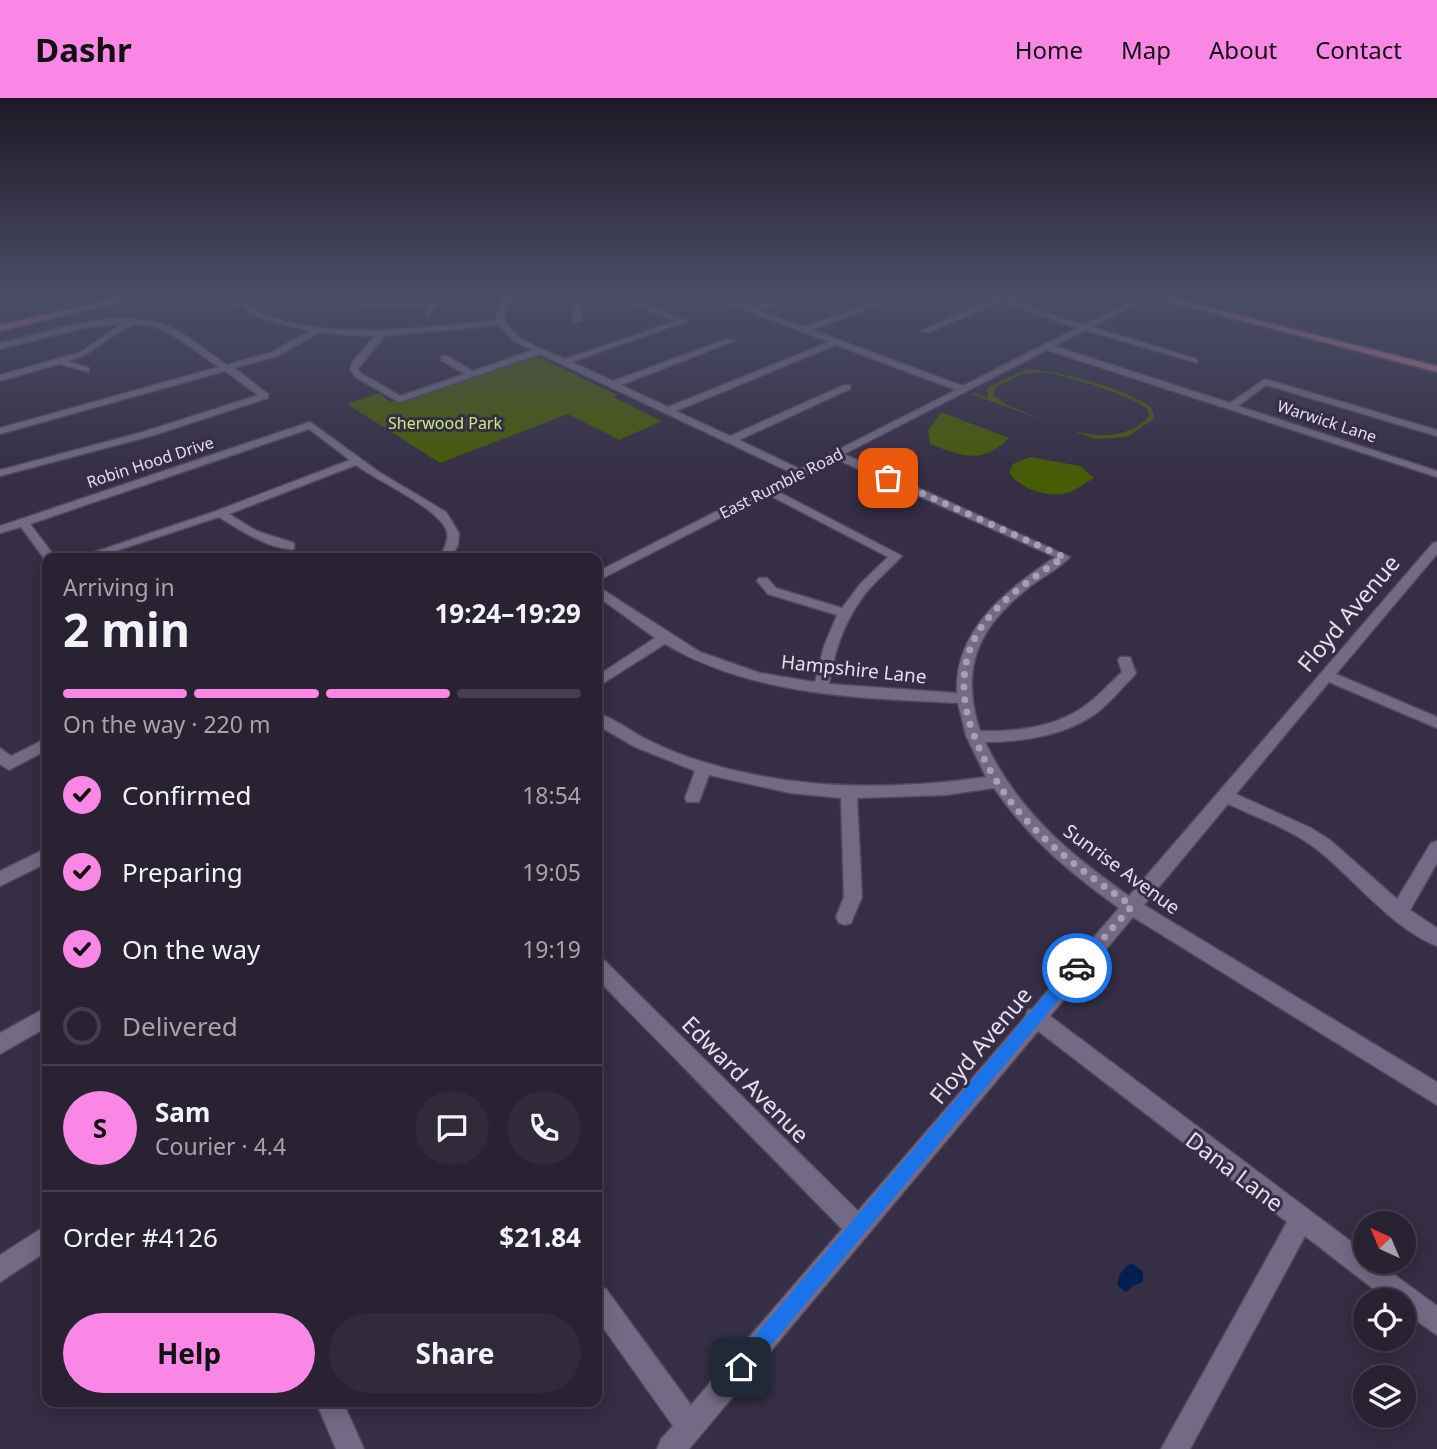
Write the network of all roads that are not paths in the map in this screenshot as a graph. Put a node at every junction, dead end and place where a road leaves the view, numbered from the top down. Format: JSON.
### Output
{"nodes":[{"id":1,"x":76,"y":356,"type":"edge"},
{"id":2,"x":207,"y":356,"type":"edge"},
{"id":3,"x":266,"y":356,"type":"edge"},
{"id":4,"x":362,"y":356,"type":"edge"},
{"id":5,"x":525,"y":356,"type":"edge"},
{"id":6,"x":551,"y":356,"type":"edge"},
{"id":7,"x":580,"y":356,"type":"edge"},
{"id":8,"x":691,"y":356,"type":"edge"},
{"id":9,"x":802,"y":356,"type":"edge"},
{"id":10,"x":875,"y":356,"type":"edge"},
{"id":11,"x":1028,"y":356,"type":"edge"},
{"id":12,"x":1074,"y":356,"type":"edge"},
{"id":13,"x":1178,"y":356,"type":"edge"},
{"id":14,"x":1388,"y":356,"type":"edge"},
{"id":15,"x":443,"y":358,"type":"dead end"},
{"id":16,"x":1194,"y":361,"type":"dead end"},
{"id":17,"x":62,"y":362,"type":"junction"},
{"id":18,"x":563,"y":362,"type":"junction"},
{"id":19,"x":229,"y":367,"type":"junction"},
{"id":20,"x":1437,"y":369,"type":"edge"},
{"id":21,"x":86,"y":370,"type":"dead end"},
{"id":22,"x":472,"y":374,"type":"junction"},
{"id":23,"x":0,"y":378,"type":"edge"},
{"id":24,"x":612,"y":386,"type":"junction"},
{"id":25,"x":847,"y":387,"type":"dead end"},
{"id":26,"x":963,"y":388,"type":"junction"},
{"id":27,"x":1231,"y":407,"type":"junction"},
{"id":28,"x":667,"y":411,"type":"junction"},
{"id":29,"x":0,"y":431,"type":"edge"},
{"id":30,"x":1437,"y":433,"type":"edge"},
{"id":31,"x":730,"y":440,"type":"junction"},
{"id":32,"x":837,"y":455,"type":"junction"},
{"id":33,"x":356,"y":461,"type":"junction"},
{"id":34,"x":802,"y":473,"type":"junction"},
{"id":35,"x":0,"y":474,"type":"edge"},
{"id":36,"x":1437,"y":474,"type":"edge"},
{"id":37,"x":767,"y":491,"type":"junction"},
{"id":38,"x":220,"y":513,"type":"junction"},
{"id":39,"x":23,"y":522,"type":"junction"},
{"id":40,"x":0,"y":530,"type":"edge"},
{"id":41,"x":290,"y":546,"type":"dead end"},
{"id":42,"x":1437,"y":546,"type":"edge"},
{"id":43,"x":46,"y":553,"type":"edge"},
{"id":44,"x":98,"y":553,"type":"edge"},
{"id":45,"x":448,"y":553,"type":"edge"},
{"id":46,"x":602,"y":574,"type":"edge"},
{"id":47,"x":763,"y":581,"type":"dead end"},
{"id":48,"x":602,"y":594,"type":"edge"},
{"id":49,"x":843,"y":613,"type":"junction"},
{"id":50,"x":664,"y":638,"type":"junction"},
{"id":51,"x":1125,"y":660,"type":"dead end"},
{"id":52,"x":1327,"y":676,"type":"junction"},
{"id":53,"x":602,"y":679,"type":"edge"},
{"id":54,"x":821,"y":687,"type":"junction"},
{"id":55,"x":963,"y":698,"type":"junction"},
{"id":56,"x":602,"y":722,"type":"edge"},
{"id":57,"x":1437,"y":723,"type":"edge"},
{"id":58,"x":974,"y":736,"type":"junction"},
{"id":59,"x":42,"y":745,"type":"edge"},
{"id":60,"x":4,"y":759,"type":"edge"},
{"id":61,"x":704,"y":767,"type":"junction"},
{"id":62,"x":995,"y":782,"type":"junction"},
{"id":63,"x":849,"y":792,"type":"junction"},
{"id":64,"x":1225,"y":796,"type":"junction"},
{"id":65,"x":694,"y":798,"type":"dead end"},
{"id":66,"x":1437,"y":848,"type":"edge"},
{"id":67,"x":42,"y":858,"type":"edge"},
{"id":68,"x":0,"y":879,"type":"edge"},
{"id":69,"x":1132,"y":906,"type":"junction"},
{"id":70,"x":1399,"y":912,"type":"junction"},
{"id":71,"x":845,"y":917,"type":"dead end"},
{"id":72,"x":1437,"y":937,"type":"edge"},
{"id":73,"x":602,"y":971,"type":"edge"},
{"id":74,"x":1035,"y":1017,"type":"junction"},
{"id":75,"x":42,"y":1019,"type":"edge"},
{"id":76,"x":0,"y":1044,"type":"edge"},
{"id":77,"x":1437,"y":1094,"type":"edge"},
{"id":78,"x":1301,"y":1220,"type":"junction"},
{"id":79,"x":858,"y":1228,"type":"junction"},
{"id":80,"x":42,"y":1241,"type":"edge"},
{"id":81,"x":0,"y":1270,"type":"edge"},
{"id":82,"x":602,"y":1305,"type":"edge"},
{"id":83,"x":1437,"y":1322,"type":"edge"},
{"id":84,"x":331,"y":1407,"type":"edge"},
{"id":85,"x":691,"y":1426,"type":"junction"},
{"id":86,"x":351,"y":1449,"type":"edge"},
{"id":87,"x":671,"y":1449,"type":"edge"},
{"id":88,"x":1175,"y":1449,"type":"edge"}],
"edges":[{"from":1,"to":17,"type":"street"},
{"from":2,"to":19,"type":"street"},
{"from":3,"to":19,"type":"street"},
{"from":4,"to":22,"type":"street"},
{"from":5,"to":22,"type":"street"},
{"from":6,"to":18,"type":"street"},
{"from":7,"to":18,"type":"street"},
{"from":8,"to":24,"type":"street"},
{"from":9,"to":28,"type":"street"},
{"from":10,"to":26,"type":"street"},
{"from":11,"to":26,"type":"street","name":"East Rumble Road"},
{"from":12,"to":27,"type":"street","name":"Warwick Lane"},
{"from":13,"to":16,"type":"street"},
{"from":14,"to":20,"type":"main road"},
{"from":15,"to":22,"type":"street"},
{"from":17,"to":21,"type":"street"},
{"from":17,"to":23,"type":"street"},
{"from":18,"to":24,"type":"street"},
{"from":19,"to":29,"type":"street"},
{"from":19,"to":35,"type":"street"},
{"from":24,"to":28,"type":"street"},
{"from":25,"to":31,"type":"street"},
{"from":26,"to":32,"type":"street","name":"East Rumble Road"},
{"from":27,"to":30,"type":"street"},
{"from":27,"to":36,"type":"street","name":"Warwick Lane"},
{"from":28,"to":31,"type":"street"},
{"from":31,"to":34,"type":"street"},
{"from":32,"to":34,"type":"street","name":"East Rumble Road"},
{"from":32,"to":55,"type":"street","name":"Sunrise Avenue"},
{"from":33,"to":38,"type":"street"},
{"from":33,"to":39,"type":"street","name":"Robin Hood Drive"},
{"from":33,"to":45,"type":"street"},
{"from":34,"to":37,"type":"street","name":"East Rumble Road"},
{"from":37,"to":46,"type":"street","name":"East Rumble Road"},
{"from":37,"to":49,"type":"street"},
{"from":38,"to":41,"type":"street"},
{"from":38,"to":44,"type":"street"},
{"from":39,"to":40,"type":"street","name":"Robin Hood Drive"},
{"from":39,"to":43,"type":"street"},
{"from":42,"to":52,"type":"street","name":"Floyd Avenue"},
{"from":47,"to":49,"type":"street"},
{"from":48,"to":50,"type":"street","name":"Hampshire Lane"},
{"from":49,"to":54,"type":"street"},
{"from":50,"to":53,"type":"street"},
{"from":50,"to":54,"type":"street","name":"Hampshire Lane"},
{"from":51,"to":58,"type":"street"},
{"from":52,"to":57,"type":"street"},
{"from":52,"to":64,"type":"street","name":"Floyd Avenue"},
{"from":54,"to":55,"type":"street","name":"Hampshire Lane"},
{"from":55,"to":58,"type":"street","name":"Sunrise Avenue"},
{"from":56,"to":61,"type":"street"},
{"from":58,"to":62,"type":"street","name":"Sunrise Avenue"},
{"from":59,"to":60,"type":"street"},
{"from":61,"to":63,"type":"street"},
{"from":61,"to":65,"type":"street"},
{"from":62,"to":63,"type":"street"},
{"from":62,"to":69,"type":"street","name":"Sunrise Avenue"},
{"from":63,"to":71,"type":"street"},
{"from":64,"to":69,"type":"street","name":"Floyd Avenue"},
{"from":64,"to":70,"type":"street"},
{"from":66,"to":70,"type":"street"},
{"from":67,"to":68,"type":"street"},
{"from":69,"to":74,"type":"street","name":"Floyd Avenue"},
{"from":69,"to":77,"type":"street","name":"Sunrise Avenue"},
{"from":70,"to":72,"type":"street"},
{"from":73,"to":79,"type":"street","name":"Edward Avenue"},
{"from":74,"to":78,"type":"street","name":"Dana Lane"},
{"from":74,"to":79,"type":"street","name":"Floyd Avenue"},
{"from":75,"to":76,"type":"street"},
{"from":78,"to":83,"type":"street","name":"Dana Lane"},
{"from":78,"to":88,"type":"street"},
{"from":79,"to":85,"type":"street","name":"Floyd Avenue"},
{"from":80,"to":81,"type":"street"},
{"from":82,"to":85,"type":"street"},
{"from":84,"to":86,"type":"street"},
{"from":85,"to":87,"type":"street","name":"Floyd Avenue"}]}
